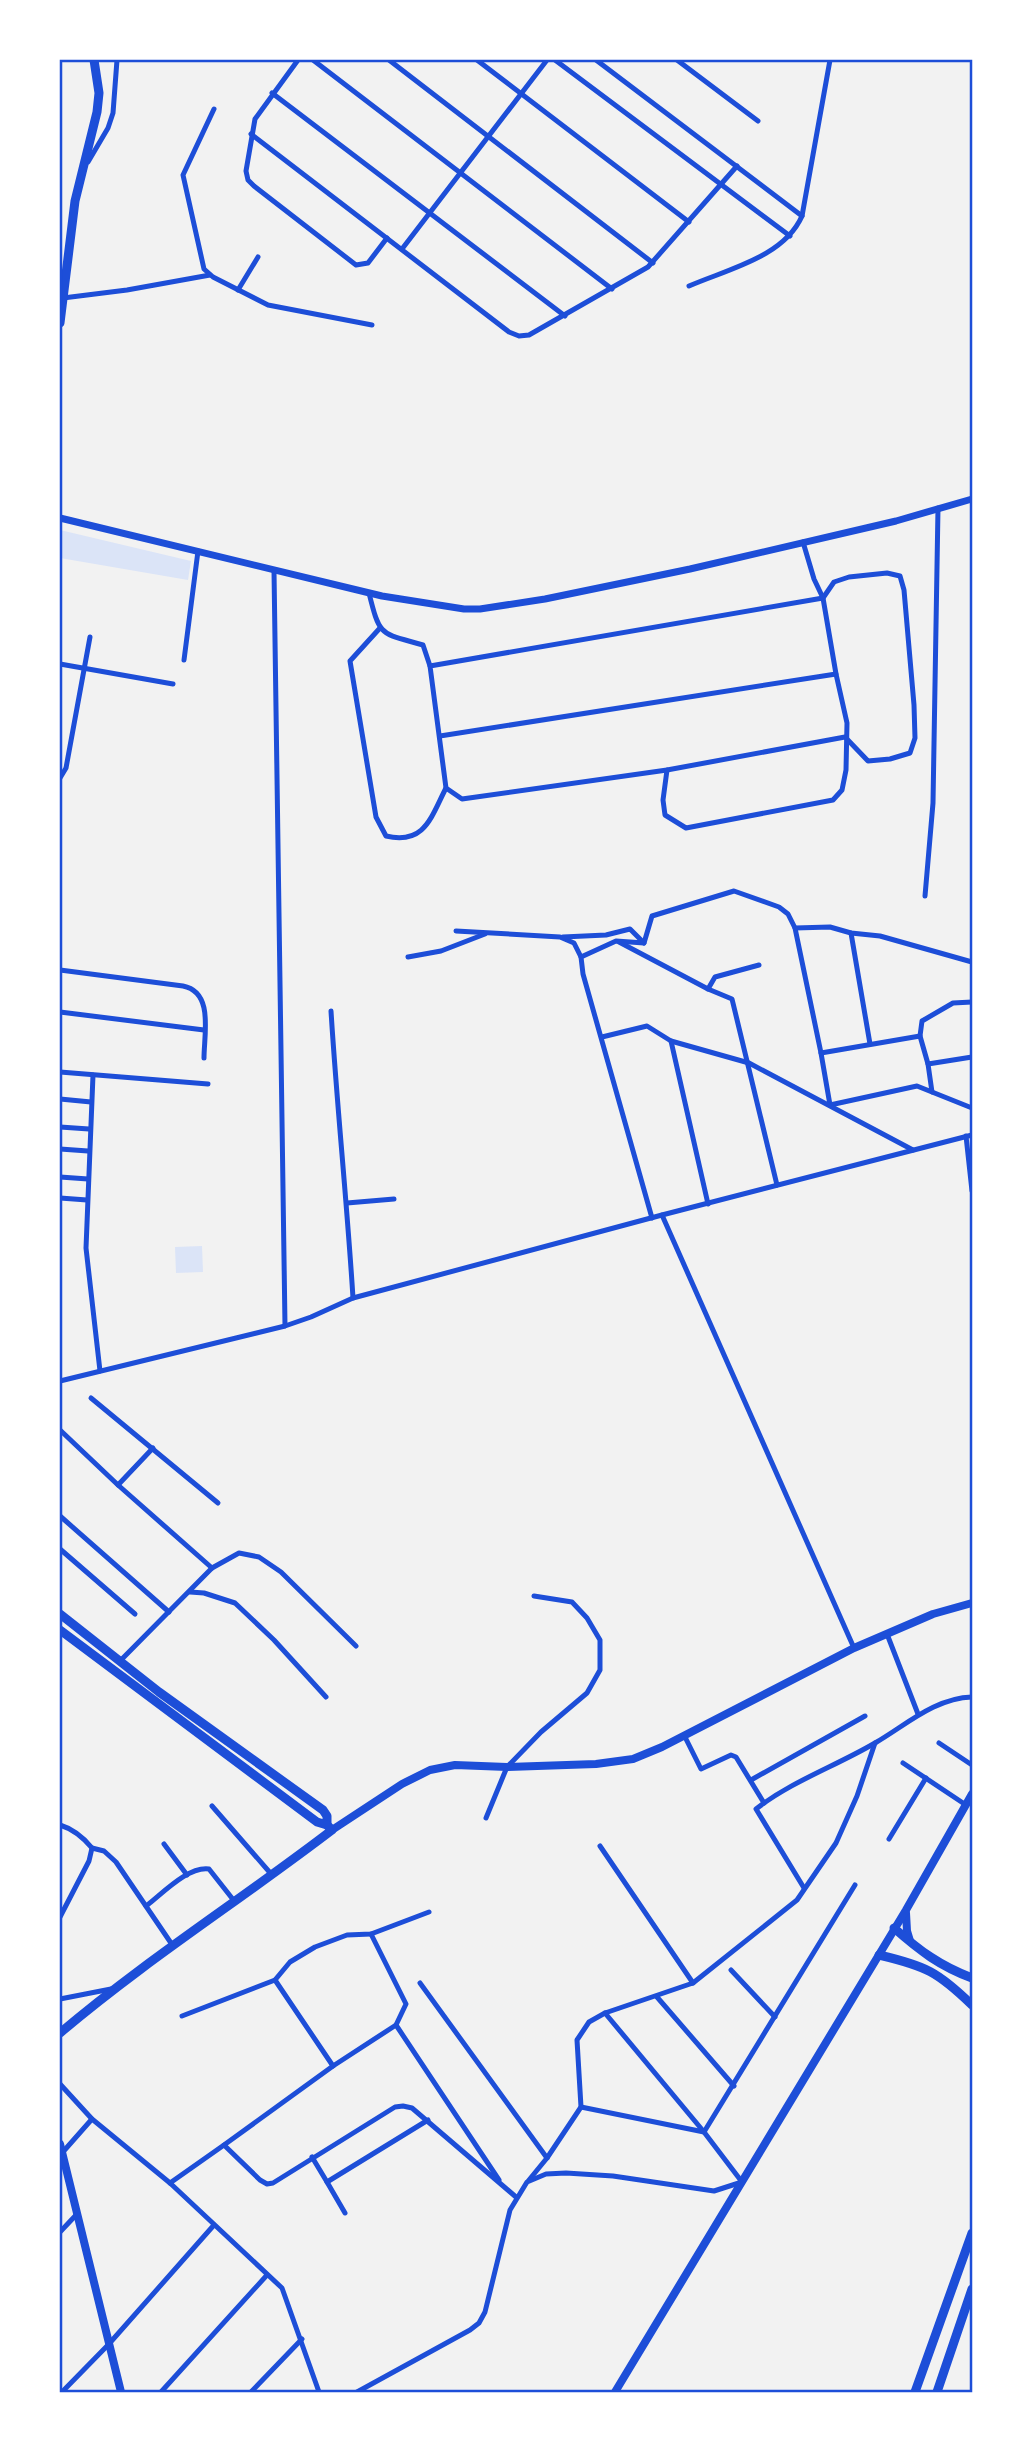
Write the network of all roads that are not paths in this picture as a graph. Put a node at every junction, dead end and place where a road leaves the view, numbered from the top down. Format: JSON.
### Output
{"nodes":[{"id":1,"x":94,"y":60,"type":"edge"},
{"id":2,"x":117,"y":60,"type":"edge"},
{"id":3,"x":298,"y":60,"type":"edge"},
{"id":4,"x":313,"y":60,"type":"edge"},
{"id":5,"x":389,"y":60,"type":"edge"},
{"id":6,"x":477,"y":60,"type":"edge"},
{"id":7,"x":547,"y":60,"type":"edge"},
{"id":8,"x":555,"y":60,"type":"edge"},
{"id":9,"x":596,"y":60,"type":"edge"},
{"id":10,"x":677,"y":60,"type":"edge"},
{"id":11,"x":830,"y":60,"type":"edge"},
{"id":12,"x":272,"y":93,"type":"junction"},
{"id":13,"x":522,"y":94,"type":"junction"},
{"id":14,"x":214,"y":108,"type":"dead end"},
{"id":15,"x":758,"y":121,"type":"dead end"},
{"id":16,"x":251,"y":134,"type":"junction"},
{"id":17,"x":489,"y":137,"type":"junction"},
{"id":18,"x":737,"y":166,"type":"junction"},
{"id":19,"x":81,"y":172,"type":"junction"},
{"id":20,"x":461,"y":174,"type":"junction"},
{"id":21,"x":722,"y":184,"type":"junction"},
{"id":22,"x":430,"y":214,"type":"junction"},
{"id":23,"x":802,"y":216,"type":"junction"},
{"id":24,"x":689,"y":222,"type":"junction"},
{"id":25,"x":790,"y":236,"type":"junction"},
{"id":26,"x":387,"y":238,"type":"junction"},
{"id":27,"x":402,"y":249,"type":"junction"},
{"id":28,"x":258,"y":257,"type":"dead end"},
{"id":29,"x":653,"y":263,"type":"junction"},
{"id":30,"x":210,"y":275,"type":"junction"},
{"id":31,"x":689,"y":286,"type":"dead end"},
{"id":32,"x":612,"y":289,"type":"junction"},
{"id":33,"x":238,"y":290,"type":"junction"},
{"id":34,"x":63,"y":298,"type":"junction"},
{"id":35,"x":565,"y":316,"type":"junction"},
{"id":36,"x":60,"y":323,"type":"edge"},
{"id":37,"x":373,"y":325,"type":"dead end"},
{"id":38,"x":972,"y":499,"type":"edge"},
{"id":39,"x":938,"y":507,"type":"junction"},
{"id":40,"x":60,"y":518,"type":"edge"},
{"id":41,"x":803,"y":542,"type":"junction"},
{"id":42,"x":198,"y":551,"type":"junction"},
{"id":43,"x":274,"y":571,"type":"junction"},
{"id":44,"x":369,"y":593,"type":"junction"},
{"id":45,"x":823,"y":598,"type":"junction"},
{"id":46,"x":380,"y":628,"type":"junction"},
{"id":47,"x":90,"y":637,"type":"dead end"},
{"id":48,"x":184,"y":660,"type":"dead end"},
{"id":49,"x":60,"y":664,"type":"edge"},
{"id":50,"x":430,"y":666,"type":"junction"},
{"id":51,"x":84,"y":668,"type":"junction"},
{"id":52,"x":836,"y":674,"type":"junction"},
{"id":53,"x":173,"y":684,"type":"dead end"},
{"id":54,"x":440,"y":736,"type":"junction"},
{"id":55,"x":845,"y":737,"type":"junction"},
{"id":56,"x":667,"y":770,"type":"junction"},
{"id":57,"x":60,"y":778,"type":"edge"},
{"id":58,"x":446,"y":788,"type":"junction"},
{"id":59,"x":925,"y":896,"type":"dead end"},
{"id":60,"x":795,"y":928,"type":"junction"},
{"id":61,"x":456,"y":931,"type":"dead end"},
{"id":62,"x":489,"y":933,"type":"junction"},
{"id":63,"x":851,"y":933,"type":"junction"},
{"id":64,"x":559,"y":937,"type":"junction"},
{"id":65,"x":616,"y":941,"type":"junction"},
{"id":66,"x":644,"y":943,"type":"junction"},
{"id":67,"x":408,"y":957,"type":"dead end"},
{"id":68,"x":581,"y":957,"type":"junction"},
{"id":69,"x":972,"y":962,"type":"edge"},
{"id":70,"x":759,"y":965,"type":"dead end"},
{"id":71,"x":60,"y":971,"type":"edge"},
{"id":72,"x":708,"y":989,"type":"junction"},
{"id":73,"x":972,"y":1002,"type":"edge"},
{"id":74,"x":331,"y":1011,"type":"dead end"},
{"id":75,"x":60,"y":1012,"type":"edge"},
{"id":76,"x":204,"y":1030,"type":"junction"},
{"id":77,"x":920,"y":1035,"type":"junction"},
{"id":78,"x":602,"y":1037,"type":"junction"},
{"id":79,"x":671,"y":1041,"type":"junction"},
{"id":80,"x":870,"y":1044,"type":"junction"},
{"id":81,"x":821,"y":1053,"type":"junction"},
{"id":82,"x":972,"y":1056,"type":"edge"},
{"id":83,"x":204,"y":1058,"type":"dead end"},
{"id":84,"x":747,"y":1062,"type":"junction"},
{"id":85,"x":928,"y":1065,"type":"junction"},
{"id":86,"x":60,"y":1072,"type":"edge"},
{"id":87,"x":93,"y":1075,"type":"junction"},
{"id":88,"x":208,"y":1084,"type":"dead end"},
{"id":89,"x":932,"y":1092,"type":"junction"},
{"id":90,"x":60,"y":1099,"type":"edge"},
{"id":91,"x":91,"y":1102,"type":"junction"},
{"id":92,"x":830,"y":1105,"type":"junction"},
{"id":93,"x":972,"y":1108,"type":"edge"},
{"id":94,"x":60,"y":1127,"type":"edge"},
{"id":95,"x":89,"y":1129,"type":"junction"},
{"id":96,"x":969,"y":1135,"type":"edge"},
{"id":97,"x":60,"y":1149,"type":"edge"},
{"id":98,"x":913,"y":1150,"type":"junction"},
{"id":99,"x":88,"y":1151,"type":"junction"},
{"id":100,"x":60,"y":1177,"type":"edge"},
{"id":101,"x":972,"y":1177,"type":"edge"},
{"id":102,"x":88,"y":1179,"type":"junction"},
{"id":103,"x":777,"y":1185,"type":"junction"},
{"id":104,"x":972,"y":1191,"type":"edge"},
{"id":105,"x":60,"y":1198,"type":"edge"},
{"id":106,"x":394,"y":1199,"type":"dead end"},
{"id":107,"x":87,"y":1200,"type":"junction"},
{"id":108,"x":347,"y":1203,"type":"junction"},
{"id":109,"x":708,"y":1204,"type":"junction"},
{"id":110,"x":662,"y":1215,"type":"junction"},
{"id":111,"x":652,"y":1218,"type":"junction"},
{"id":112,"x":353,"y":1298,"type":"junction"},
{"id":113,"x":285,"y":1326,"type":"junction"},
{"id":114,"x":100,"y":1371,"type":"junction"},
{"id":115,"x":60,"y":1381,"type":"edge"},
{"id":116,"x":91,"y":1398,"type":"dead end"},
{"id":117,"x":60,"y":1430,"type":"edge"},
{"id":118,"x":153,"y":1448,"type":"junction"},
{"id":119,"x":118,"y":1485,"type":"junction"},
{"id":120,"x":218,"y":1503,"type":"dead end"},
{"id":121,"x":60,"y":1516,"type":"edge"},
{"id":122,"x":60,"y":1549,"type":"edge"},
{"id":123,"x":212,"y":1568,"type":"junction"},
{"id":124,"x":190,"y":1592,"type":"junction"},
{"id":125,"x":534,"y":1596,"type":"dead end"},
{"id":126,"x":972,"y":1603,"type":"edge"},
{"id":127,"x":169,"y":1612,"type":"junction"},
{"id":128,"x":60,"y":1614,"type":"edge"},
{"id":129,"x":135,"y":1614,"type":"dead end"},
{"id":130,"x":60,"y":1630,"type":"edge"},
{"id":131,"x":887,"y":1634,"type":"junction"},
{"id":132,"x":356,"y":1646,"type":"dead end"},
{"id":133,"x":854,"y":1648,"type":"junction"},
{"id":134,"x":120,"y":1661,"type":"junction"},
{"id":135,"x":326,"y":1697,"type":"dead end"},
{"id":136,"x":972,"y":1698,"type":"edge"},
{"id":137,"x":918,"y":1714,"type":"junction"},
{"id":138,"x":865,"y":1716,"type":"dead end"},
{"id":139,"x":684,"y":1735,"type":"junction"},
{"id":140,"x":875,"y":1743,"type":"junction"},
{"id":141,"x":939,"y":1743,"type":"dead end"},
{"id":142,"x":903,"y":1763,"type":"dead end"},
{"id":143,"x":972,"y":1765,"type":"edge"},
{"id":144,"x":507,"y":1767,"type":"junction"},
{"id":145,"x":926,"y":1778,"type":"junction"},
{"id":146,"x":751,"y":1780,"type":"junction"},
{"id":147,"x":972,"y":1794,"type":"edge"},
{"id":148,"x":764,"y":1803,"type":"junction"},
{"id":149,"x":966,"y":1805,"type":"junction"},
{"id":150,"x":212,"y":1806,"type":"dead end"},
{"id":151,"x":486,"y":1818,"type":"dead end"},
{"id":152,"x":60,"y":1825,"type":"edge"},
{"id":153,"x":329,"y":1827,"type":"junction"},
{"id":154,"x":889,"y":1839,"type":"dead end"},
{"id":155,"x":164,"y":1844,"type":"dead end"},
{"id":156,"x":600,"y":1846,"type":"dead end"},
{"id":157,"x":92,"y":1848,"type":"junction"},
{"id":158,"x":187,"y":1875,"type":"junction"},
{"id":159,"x":272,"y":1875,"type":"junction"},
{"id":160,"x":855,"y":1885,"type":"dead end"},
{"id":161,"x":804,"y":1888,"type":"junction"},
{"id":162,"x":235,"y":1902,"type":"junction"},
{"id":163,"x":146,"y":1906,"type":"junction"},
{"id":164,"x":906,"y":1910,"type":"junction"},
{"id":165,"x":429,"y":1912,"type":"dead end"},
{"id":166,"x":60,"y":1917,"type":"edge"},
{"id":167,"x":894,"y":1928,"type":"junction"},
{"id":168,"x":371,"y":1934,"type":"junction"},
{"id":169,"x":912,"y":1944,"type":"junction"},
{"id":170,"x":173,"y":1946,"type":"junction"},
{"id":171,"x":879,"y":1955,"type":"junction"},
{"id":172,"x":731,"y":1970,"type":"dead end"},
{"id":173,"x":972,"y":1978,"type":"edge"},
{"id":174,"x":275,"y":1980,"type":"junction"},
{"id":175,"x":420,"y":1983,"type":"dead end"},
{"id":176,"x":693,"y":1983,"type":"junction"},
{"id":177,"x":112,"y":1989,"type":"junction"},
{"id":178,"x":657,"y":1997,"type":"junction"},
{"id":179,"x":60,"y":1999,"type":"edge"},
{"id":180,"x":972,"y":2006,"type":"edge"},
{"id":181,"x":606,"y":2013,"type":"junction"},
{"id":182,"x":182,"y":2016,"type":"dead end"},
{"id":183,"x":775,"y":2017,"type":"junction"},
{"id":184,"x":397,"y":2025,"type":"junction"},
{"id":185,"x":60,"y":2033,"type":"edge"},
{"id":186,"x":333,"y":2066,"type":"junction"},
{"id":187,"x":60,"y":2084,"type":"edge"},
{"id":188,"x":734,"y":2086,"type":"junction"},
{"id":189,"x":581,"y":2107,"type":"junction"},
{"id":190,"x":92,"y":2119,"type":"junction"},
{"id":191,"x":428,"y":2120,"type":"junction"},
{"id":192,"x":704,"y":2132,"type":"junction"},
{"id":193,"x":224,"y":2145,"type":"junction"},
{"id":194,"x":60,"y":2151,"type":"edge"},
{"id":195,"x":312,"y":2157,"type":"junction"},
{"id":196,"x":547,"y":2158,"type":"junction"},
{"id":197,"x":327,"y":2182,"type":"junction"},
{"id":198,"x":527,"y":2182,"type":"junction"},
{"id":199,"x":742,"y":2182,"type":"junction"},
{"id":200,"x":170,"y":2183,"type":"junction"},
{"id":201,"x":504,"y":2189,"type":"junction"},
{"id":202,"x":516,"y":2197,"type":"junction"},
{"id":203,"x":345,"y":2213,"type":"dead end"},
{"id":204,"x":77,"y":2214,"type":"junction"},
{"id":205,"x":214,"y":2225,"type":"junction"},
{"id":206,"x":60,"y":2232,"type":"edge"},
{"id":207,"x":972,"y":2233,"type":"edge"},
{"id":208,"x":267,"y":2275,"type":"junction"},
{"id":209,"x":972,"y":2289,"type":"edge"},
{"id":210,"x":302,"y":2339,"type":"junction"},
{"id":211,"x":108,"y":2345,"type":"junction"},
{"id":212,"x":62,"y":2392,"type":"edge"},
{"id":213,"x":121,"y":2392,"type":"edge"},
{"id":214,"x":161,"y":2392,"type":"edge"},
{"id":215,"x":251,"y":2392,"type":"edge"},
{"id":216,"x":319,"y":2392,"type":"edge"},
{"id":217,"x":357,"y":2392,"type":"edge"},
{"id":218,"x":615,"y":2392,"type":"edge"},
{"id":219,"x":915,"y":2392,"type":"edge"},
{"id":220,"x":937,"y":2392,"type":"edge"}],
"edges":[{"from":1,"to":19,"type":"main road"},
{"from":2,"to":19,"type":"street"},
{"from":3,"to":12,"type":"street"},
{"from":4,"to":20,"type":"street"},
{"from":5,"to":17,"type":"street"},
{"from":6,"to":13,"type":"street"},
{"from":7,"to":13,"type":"street"},
{"from":8,"to":21,"type":"street"},
{"from":9,"to":18,"type":"street"},
{"from":10,"to":15,"type":"street"},
{"from":11,"to":23,"type":"street"},
{"from":12,"to":16,"type":"street"},
{"from":12,"to":22,"type":"street"},
{"from":13,"to":17,"type":"street"},
{"from":13,"to":24,"type":"street"},
{"from":14,"to":30,"type":"street"},
{"from":16,"to":26,"type":"street"},
{"from":16,"to":26,"type":"street"},
{"from":17,"to":20,"type":"street"},
{"from":17,"to":29,"type":"street"},
{"from":18,"to":21,"type":"street"},
{"from":18,"to":23,"type":"street"},
{"from":19,"to":34,"type":"main road"},
{"from":20,"to":22,"type":"street"},
{"from":20,"to":32,"type":"street"},
{"from":21,"to":24,"type":"street"},
{"from":21,"to":25,"type":"street"},
{"from":22,"to":27,"type":"street"},
{"from":22,"to":35,"type":"street"},
{"from":23,"to":25,"type":"street"},
{"from":24,"to":29,"type":"street"},
{"from":25,"to":31,"type":"street"},
{"from":26,"to":27,"type":"street"},
{"from":27,"to":35,"type":"street"},
{"from":28,"to":33,"type":"street"},
{"from":29,"to":32,"type":"street"},
{"from":30,"to":33,"type":"street"},
{"from":30,"to":34,"type":"street"},
{"from":32,"to":35,"type":"street"},
{"from":33,"to":37,"type":"street"},
{"from":34,"to":36,"type":"main road"},
{"from":38,"to":39,"type":"street"},
{"from":39,"to":41,"type":"street"},
{"from":39,"to":59,"type":"street"},
{"from":40,"to":42,"type":"street"},
{"from":41,"to":44,"type":"street"},
{"from":41,"to":45,"type":"street"},
{"from":42,"to":43,"type":"street"},
{"from":42,"to":48,"type":"street"},
{"from":43,"to":44,"type":"street"},
{"from":43,"to":113,"type":"street"},
{"from":44,"to":46,"type":"street"},
{"from":45,"to":50,"type":"street"},
{"from":45,"to":52,"type":"street"},
{"from":45,"to":55,"type":"street"},
{"from":46,"to":50,"type":"street"},
{"from":46,"to":58,"type":"street"},
{"from":47,"to":51,"type":"street"},
{"from":49,"to":51,"type":"street"},
{"from":50,"to":54,"type":"street"},
{"from":51,"to":53,"type":"street"},
{"from":51,"to":57,"type":"street"},
{"from":52,"to":54,"type":"street"},
{"from":52,"to":55,"type":"street"},
{"from":54,"to":58,"type":"street"},
{"from":55,"to":56,"type":"street"},
{"from":55,"to":56,"type":"street"},
{"from":56,"to":58,"type":"street"},
{"from":60,"to":63,"type":"street"},
{"from":60,"to":66,"type":"street"},
{"from":60,"to":81,"type":"street"},
{"from":61,"to":62,"type":"street"},
{"from":62,"to":64,"type":"street"},
{"from":62,"to":67,"type":"street"},
{"from":63,"to":69,"type":"street"},
{"from":63,"to":80,"type":"street"},
{"from":64,"to":66,"type":"street"},
{"from":64,"to":68,"type":"street"},
{"from":65,"to":66,"type":"street"},
{"from":65,"to":68,"type":"street"},
{"from":65,"to":72,"type":"street"},
{"from":68,"to":78,"type":"street"},
{"from":70,"to":72,"type":"street"},
{"from":71,"to":76,"type":"street"},
{"from":72,"to":84,"type":"street"},
{"from":73,"to":77,"type":"street"},
{"from":74,"to":108,"type":"street"},
{"from":75,"to":76,"type":"street"},
{"from":76,"to":83,"type":"street"},
{"from":77,"to":80,"type":"street"},
{"from":77,"to":85,"type":"street"},
{"from":78,"to":79,"type":"street"},
{"from":78,"to":111,"type":"street"},
{"from":79,"to":84,"type":"street"},
{"from":79,"to":109,"type":"street"},
{"from":80,"to":81,"type":"street"},
{"from":81,"to":92,"type":"street"},
{"from":82,"to":85,"type":"street"},
{"from":84,"to":92,"type":"street"},
{"from":84,"to":103,"type":"street"},
{"from":85,"to":89,"type":"street"},
{"from":86,"to":87,"type":"street"},
{"from":87,"to":88,"type":"street"},
{"from":87,"to":91,"type":"street"},
{"from":89,"to":92,"type":"street"},
{"from":89,"to":93,"type":"street"},
{"from":90,"to":91,"type":"street"},
{"from":91,"to":95,"type":"street"},
{"from":92,"to":98,"type":"street"},
{"from":94,"to":95,"type":"street"},
{"from":95,"to":99,"type":"street"},
{"from":96,"to":98,"type":"street"},
{"from":96,"to":101,"type":"street"},
{"from":97,"to":99,"type":"street"},
{"from":98,"to":103,"type":"street"},
{"from":99,"to":102,"type":"street"},
{"from":100,"to":102,"type":"street"},
{"from":101,"to":104,"type":"street"},
{"from":102,"to":107,"type":"street"},
{"from":103,"to":109,"type":"street"},
{"from":105,"to":107,"type":"street"},
{"from":106,"to":108,"type":"street"},
{"from":107,"to":114,"type":"street"},
{"from":108,"to":112,"type":"street"},
{"from":109,"to":110,"type":"street"},
{"from":110,"to":111,"type":"street"},
{"from":110,"to":133,"type":"street"},
{"from":111,"to":112,"type":"street"},
{"from":112,"to":113,"type":"street"},
{"from":113,"to":114,"type":"street"},
{"from":114,"to":115,"type":"street"},
{"from":116,"to":118,"type":"street"},
{"from":117,"to":119,"type":"street"},
{"from":118,"to":119,"type":"street"},
{"from":118,"to":120,"type":"street"},
{"from":119,"to":123,"type":"street"},
{"from":121,"to":127,"type":"street"},
{"from":122,"to":129,"type":"street"},
{"from":123,"to":124,"type":"street"},
{"from":123,"to":132,"type":"street"},
{"from":124,"to":127,"type":"street"},
{"from":124,"to":135,"type":"street"},
{"from":125,"to":144,"type":"street"},
{"from":126,"to":131,"type":"main road"},
{"from":127,"to":134,"type":"street"},
{"from":128,"to":134,"type":"main road"},
{"from":130,"to":153,"type":"main road"},
{"from":131,"to":133,"type":"main road"},
{"from":131,"to":137,"type":"street"},
{"from":133,"to":139,"type":"main road"},
{"from":134,"to":153,"type":"main road"},
{"from":136,"to":137,"type":"street"},
{"from":137,"to":140,"type":"street"},
{"from":138,"to":146,"type":"street"},
{"from":139,"to":144,"type":"main road"},
{"from":139,"to":146,"type":"street"},
{"from":140,"to":148,"type":"street"},
{"from":140,"to":161,"type":"street"},
{"from":141,"to":143,"type":"street"},
{"from":142,"to":145,"type":"street"},
{"from":144,"to":151,"type":"street"},
{"from":144,"to":153,"type":"main road"},
{"from":145,"to":149,"type":"street"},
{"from":145,"to":154,"type":"street"},
{"from":146,"to":148,"type":"street"},
{"from":147,"to":149,"type":"main road"},
{"from":148,"to":161,"type":"street"},
{"from":149,"to":164,"type":"main road"},
{"from":150,"to":159,"type":"street"},
{"from":152,"to":157,"type":"street"},
{"from":153,"to":159,"type":"main road"},
{"from":155,"to":158,"type":"street"},
{"from":156,"to":176,"type":"street"},
{"from":157,"to":163,"type":"street"},
{"from":157,"to":166,"type":"street"},
{"from":158,"to":162,"type":"street"},
{"from":158,"to":163,"type":"street"},
{"from":159,"to":162,"type":"main road"},
{"from":160,"to":183,"type":"street"},
{"from":161,"to":176,"type":"street"},
{"from":162,"to":170,"type":"main road"},
{"from":163,"to":170,"type":"street"},
{"from":164,"to":167,"type":"main road"},
{"from":164,"to":169,"type":"main road"},
{"from":165,"to":168,"type":"street"},
{"from":167,"to":169,"type":"main road"},
{"from":167,"to":171,"type":"main road"},
{"from":168,"to":174,"type":"street"},
{"from":168,"to":184,"type":"street"},
{"from":169,"to":173,"type":"main road"},
{"from":170,"to":177,"type":"main road"},
{"from":171,"to":180,"type":"main road"},
{"from":171,"to":199,"type":"main road"},
{"from":172,"to":183,"type":"street"},
{"from":174,"to":182,"type":"street"},
{"from":174,"to":186,"type":"street"},
{"from":175,"to":196,"type":"street"},
{"from":176,"to":178,"type":"street"},
{"from":177,"to":179,"type":"street"},
{"from":177,"to":185,"type":"main road"},
{"from":178,"to":181,"type":"street"},
{"from":178,"to":188,"type":"street"},
{"from":181,"to":189,"type":"street"},
{"from":181,"to":192,"type":"street"},
{"from":183,"to":188,"type":"street"},
{"from":184,"to":186,"type":"street"},
{"from":184,"to":201,"type":"street"},
{"from":186,"to":193,"type":"street"},
{"from":187,"to":190,"type":"street"},
{"from":188,"to":192,"type":"street"},
{"from":189,"to":192,"type":"street"},
{"from":189,"to":196,"type":"street"},
{"from":190,"to":194,"type":"street"},
{"from":190,"to":200,"type":"street"},
{"from":191,"to":195,"type":"street"},
{"from":191,"to":197,"type":"street"},
{"from":191,"to":201,"type":"street"},
{"from":192,"to":199,"type":"street"},
{"from":193,"to":195,"type":"street"},
{"from":193,"to":200,"type":"street"},
{"from":194,"to":204,"type":"main road"},
{"from":195,"to":197,"type":"street"},
{"from":196,"to":198,"type":"street"},
{"from":197,"to":203,"type":"street"},
{"from":198,"to":199,"type":"street"},
{"from":198,"to":202,"type":"street"},
{"from":199,"to":218,"type":"main road"},
{"from":200,"to":205,"type":"street"},
{"from":201,"to":202,"type":"street"},
{"from":202,"to":217,"type":"street"},
{"from":204,"to":206,"type":"street"},
{"from":204,"to":211,"type":"main road"},
{"from":205,"to":208,"type":"street"},
{"from":205,"to":211,"type":"street"},
{"from":207,"to":219,"type":"main road"},
{"from":208,"to":210,"type":"street"},
{"from":208,"to":214,"type":"street"},
{"from":209,"to":220,"type":"main road"},
{"from":210,"to":215,"type":"street"},
{"from":210,"to":216,"type":"street"},
{"from":211,"to":212,"type":"street"},
{"from":211,"to":213,"type":"main road"}]}
